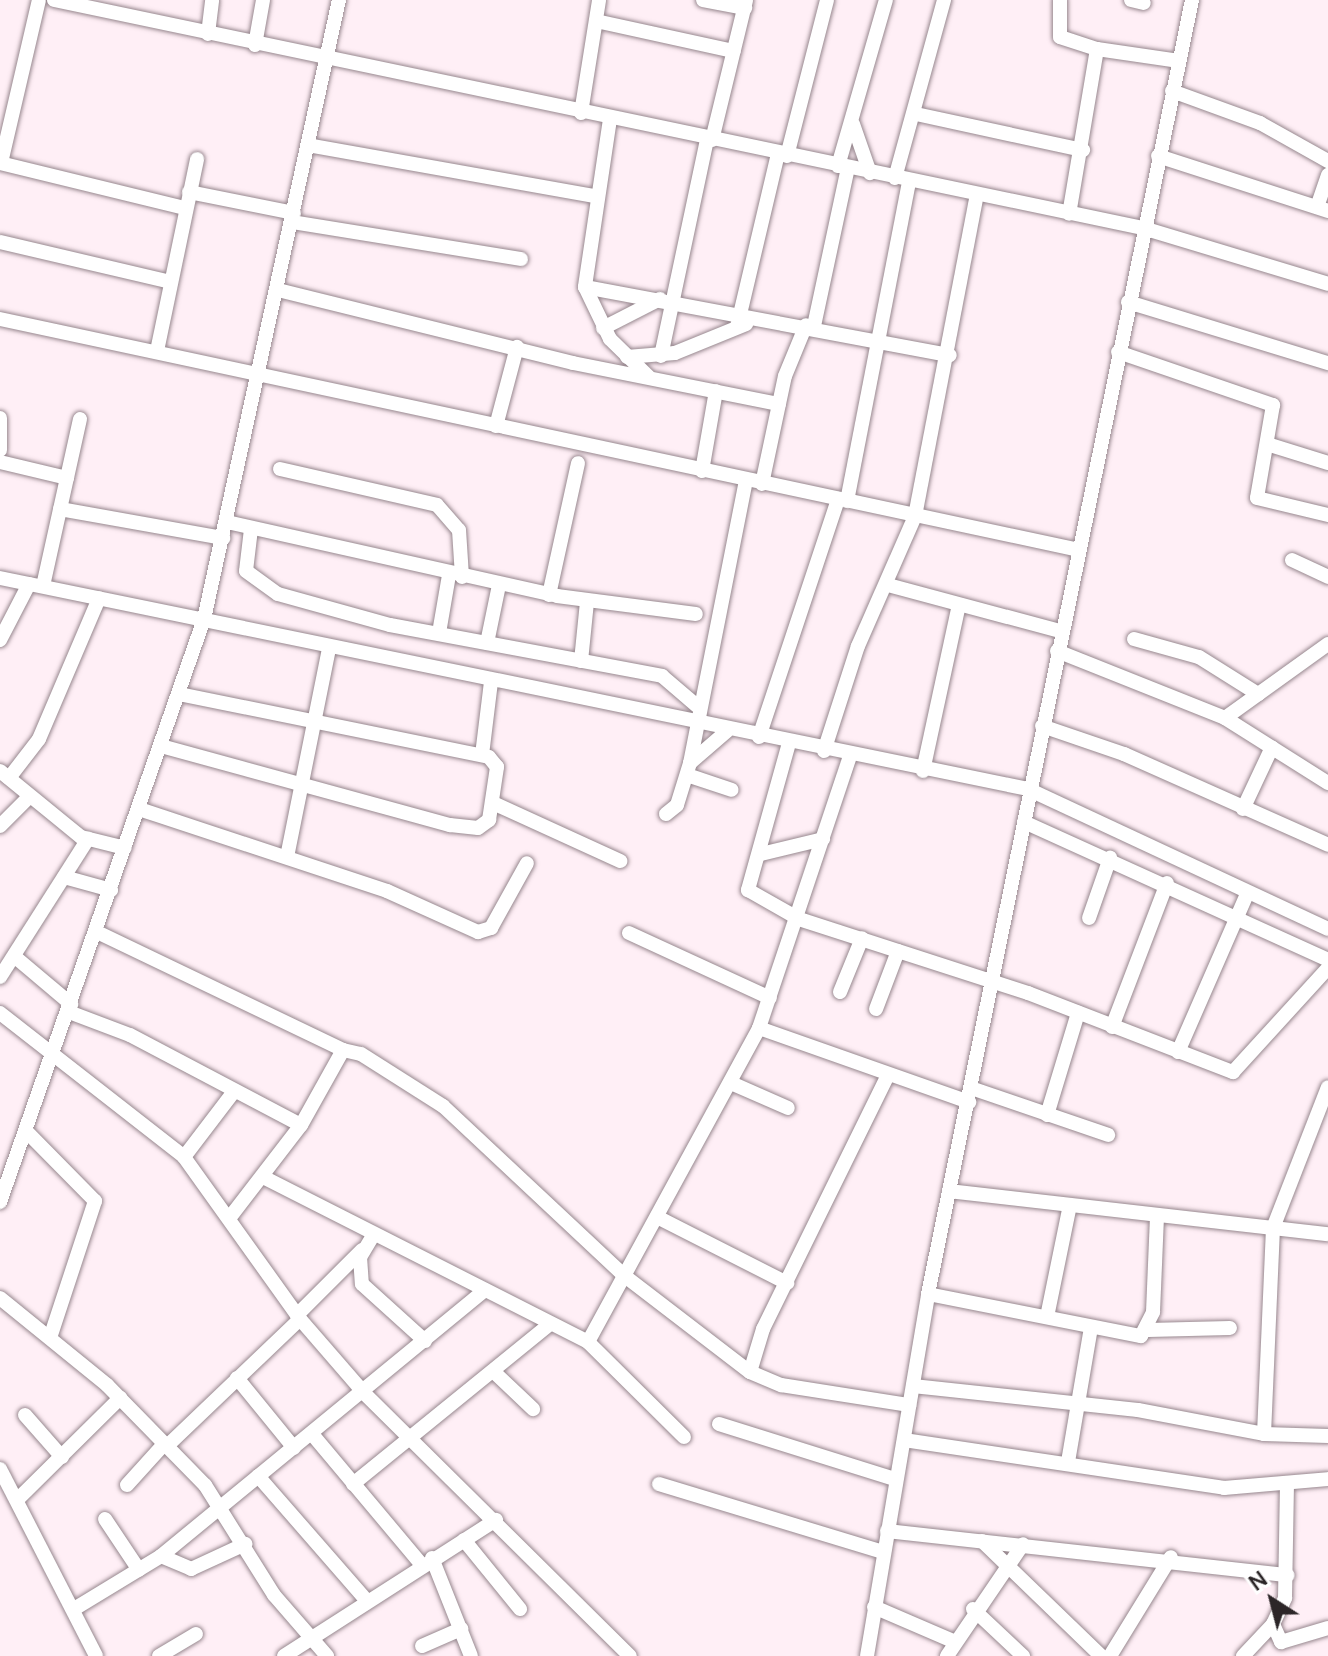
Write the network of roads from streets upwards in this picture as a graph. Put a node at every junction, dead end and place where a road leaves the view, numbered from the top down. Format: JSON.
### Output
{"nodes":[{"id":1,"x":39,"y":0,"type":"edge"},
{"id":2,"x":54,"y":0,"type":"edge"},
{"id":3,"x":212,"y":0,"type":"edge"},
{"id":4,"x":263,"y":0,"type":"edge"},
{"id":5,"x":339,"y":0,"type":"edge"},
{"id":6,"x":599,"y":0,"type":"edge"},
{"id":7,"x":703,"y":0,"type":"edge"},
{"id":8,"x":827,"y":0,"type":"edge"},
{"id":9,"x":886,"y":0,"type":"edge"},
{"id":10,"x":944,"y":0,"type":"edge"},
{"id":11,"x":1060,"y":0,"type":"edge"},
{"id":12,"x":1192,"y":0,"type":"edge"},
{"id":13,"x":746,"y":4,"type":"edge"},
{"id":14,"x":113,"y":6,"type":"edge"},
{"id":15,"x":596,"y":21,"type":"junction"},
{"id":16,"x":208,"y":34,"type":"junction"},
{"id":17,"x":255,"y":45,"type":"junction"},
{"id":18,"x":1097,"y":49,"type":"junction"},
{"id":19,"x":734,"y":51,"type":"junction"},
{"id":20,"x":326,"y":61,"type":"junction"},
{"id":21,"x":1179,"y":61,"type":"junction"},
{"id":22,"x":1172,"y":91,"type":"junction"},
{"id":23,"x":581,"y":113,"type":"junction"},
{"id":24,"x":916,"y":114,"type":"junction"},
{"id":25,"x":610,"y":119,"type":"junction"},
{"id":26,"x":853,"y":124,"type":"junction"},
{"id":27,"x":710,"y":140,"type":"junction"},
{"id":28,"x":308,"y":145,"type":"junction"},
{"id":29,"x":1083,"y":150,"type":"junction"},
{"id":30,"x":783,"y":155,"type":"junction"},
{"id":31,"x":1158,"y":156,"type":"junction"},
{"id":32,"x":197,"y":159,"type":"dead end"},
{"id":33,"x":1328,"y":161,"type":"edge"},
{"id":34,"x":1,"y":163,"type":"edge"},
{"id":35,"x":843,"y":167,"type":"junction"},
{"id":36,"x":870,"y":173,"type":"junction"},
{"id":37,"x":1328,"y":175,"type":"edge"},
{"id":38,"x":902,"y":179,"type":"junction"},
{"id":39,"x":189,"y":192,"type":"junction"},
{"id":40,"x":977,"y":195,"type":"junction"},
{"id":41,"x":593,"y":196,"type":"junction"},
{"id":42,"x":185,"y":208,"type":"junction"},
{"id":43,"x":1322,"y":209,"type":"edge"},
{"id":44,"x":1069,"y":214,"type":"junction"},
{"id":45,"x":293,"y":217,"type":"junction"},
{"id":46,"x":1143,"y":228,"type":"junction"},
{"id":47,"x":0,"y":242,"type":"edge"},
{"id":48,"x":521,"y":259,"type":"dead end"},
{"id":49,"x":170,"y":282,"type":"junction"},
{"id":50,"x":1328,"y":284,"type":"edge"},
{"id":51,"x":585,"y":287,"type":"junction"},
{"id":52,"x":278,"y":290,"type":"junction"},
{"id":53,"x":666,"y":299,"type":"junction"},
{"id":54,"x":1128,"y":302,"type":"junction"},
{"id":55,"x":744,"y":311,"type":"junction"},
{"id":56,"x":773,"y":317,"type":"junction"},
{"id":57,"x":0,"y":319,"type":"edge"},
{"id":58,"x":810,"y":326,"type":"junction"},
{"id":59,"x":737,"y":327,"type":"junction"},
{"id":60,"x":603,"y":328,"type":"junction"},
{"id":61,"x":881,"y":342,"type":"junction"},
{"id":62,"x":517,"y":347,"type":"junction"},
{"id":63,"x":157,"y":351,"type":"junction"},
{"id":64,"x":1118,"y":352,"type":"junction"},
{"id":65,"x":950,"y":355,"type":"junction"},
{"id":66,"x":661,"y":356,"type":"junction"},
{"id":67,"x":627,"y":357,"type":"junction"},
{"id":68,"x":1328,"y":363,"type":"edge"},
{"id":69,"x":262,"y":374,"type":"junction"},
{"id":70,"x":650,"y":377,"type":"junction"},
{"id":71,"x":716,"y":391,"type":"junction"},
{"id":72,"x":779,"y":404,"type":"junction"},
{"id":73,"x":0,"y":418,"type":"edge"},
{"id":74,"x":80,"y":419,"type":"dead end"},
{"id":75,"x":496,"y":426,"type":"junction"},
{"id":76,"x":1267,"y":444,"type":"junction"},
{"id":77,"x":0,"y":450,"type":"edge"},
{"id":78,"x":0,"y":462,"type":"edge"},
{"id":79,"x":578,"y":463,"type":"dead end"},
{"id":80,"x":1328,"y":463,"type":"edge"},
{"id":81,"x":280,"y":469,"type":"dead end"},
{"id":82,"x":702,"y":471,"type":"junction"},
{"id":83,"x":67,"y":478,"type":"junction"},
{"id":84,"x":746,"y":481,"type":"junction"},
{"id":85,"x":762,"y":484,"type":"junction"},
{"id":86,"x":843,"y":500,"type":"junction"},
{"id":87,"x":60,"y":509,"type":"junction"},
{"id":88,"x":1328,"y":515,"type":"edge"},
{"id":89,"x":915,"y":516,"type":"junction"},
{"id":90,"x":227,"y":522,"type":"junction"},
{"id":91,"x":251,"y":529,"type":"junction"},
{"id":92,"x":223,"y":538,"type":"junction"},
{"id":93,"x":1079,"y":550,"type":"junction"},
{"id":94,"x":1292,"y":560,"type":"dead end"},
{"id":95,"x":456,"y":576,"type":"junction"},
{"id":96,"x":1328,"y":577,"type":"edge"},
{"id":97,"x":0,"y":578,"type":"edge"},
{"id":98,"x":36,"y":585,"type":"junction"},
{"id":99,"x":499,"y":585,"type":"junction"},
{"id":100,"x":888,"y":585,"type":"junction"},
{"id":101,"x":549,"y":595,"type":"junction"},
{"id":102,"x":99,"y":598,"type":"junction"},
{"id":103,"x":587,"y":602,"type":"junction"},
{"id":104,"x":959,"y":605,"type":"junction"},
{"id":105,"x":696,"y":614,"type":"dead end"},
{"id":106,"x":204,"y":619,"type":"junction"},
{"id":107,"x":1060,"y":631,"type":"junction"},
{"id":108,"x":439,"y":633,"type":"junction"},
{"id":109,"x":1134,"y":639,"type":"dead end"},
{"id":110,"x":0,"y":640,"type":"edge"},
{"id":111,"x":487,"y":643,"type":"junction"},
{"id":112,"x":1328,"y":644,"type":"edge"},
{"id":113,"x":329,"y":649,"type":"junction"},
{"id":114,"x":1057,"y":651,"type":"junction"},
{"id":115,"x":581,"y":661,"type":"junction"},
{"id":116,"x":491,"y":682,"type":"junction"},
{"id":117,"x":178,"y":694,"type":"junction"},
{"id":118,"x":1258,"y":694,"type":"junction"},
{"id":119,"x":697,"y":706,"type":"junction"},
{"id":120,"x":1225,"y":718,"type":"junction"},
{"id":121,"x":316,"y":722,"type":"junction"},
{"id":122,"x":696,"y":724,"type":"junction"},
{"id":123,"x":1042,"y":726,"type":"junction"},
{"id":124,"x":727,"y":731,"type":"junction"},
{"id":125,"x":759,"y":737,"type":"junction"},
{"id":126,"x":789,"y":743,"type":"junction"},
{"id":127,"x":161,"y":746,"type":"junction"},
{"id":128,"x":1272,"y":747,"type":"junction"},
{"id":129,"x":824,"y":751,"type":"junction"},
{"id":130,"x":482,"y":755,"type":"junction"},
{"id":131,"x":850,"y":756,"type":"junction"},
{"id":132,"x":689,"y":769,"type":"junction"},
{"id":133,"x":923,"y":771,"type":"junction"},
{"id":134,"x":5,"y":774,"type":"edge"},
{"id":135,"x":1328,"y":783,"type":"edge"},
{"id":136,"x":303,"y":787,"type":"junction"},
{"id":137,"x":1028,"y":789,"type":"junction"},
{"id":138,"x":732,"y":790,"type":"dead end"},
{"id":139,"x":30,"y":796,"type":"junction"},
{"id":140,"x":493,"y":803,"type":"junction"},
{"id":141,"x":139,"y":809,"type":"junction"},
{"id":142,"x":1243,"y":809,"type":"junction"},
{"id":143,"x":666,"y":814,"type":"dead end"},
{"id":144,"x":1024,"y":822,"type":"junction"},
{"id":145,"x":0,"y":826,"type":"edge"},
{"id":146,"x":768,"y":828,"type":"junction"},
{"id":147,"x":88,"y":839,"type":"junction"},
{"id":148,"x":823,"y":839,"type":"junction"},
{"id":149,"x":1328,"y":845,"type":"edge"},
{"id":150,"x":125,"y":848,"type":"junction"},
{"id":151,"x":786,"y":848,"type":"junction"},
{"id":152,"x":761,"y":854,"type":"junction"},
{"id":153,"x":287,"y":857,"type":"junction"},
{"id":154,"x":1110,"y":858,"type":"junction"},
{"id":155,"x":620,"y":861,"type":"dead end"},
{"id":156,"x":527,"y":863,"type":"dead end"},
{"id":157,"x":1188,"y":867,"type":"junction"},
{"id":158,"x":64,"y":877,"type":"junction"},
{"id":159,"x":1174,"y":886,"type":"junction"},
{"id":160,"x":111,"y":890,"type":"junction"},
{"id":161,"x":1247,"y":894,"type":"junction"},
{"id":162,"x":1237,"y":915,"type":"junction"},
{"id":163,"x":1089,"y":918,"type":"dead end"},
{"id":164,"x":799,"y":919,"type":"junction"},
{"id":165,"x":1328,"y":929,"type":"edge"},
{"id":166,"x":97,"y":932,"type":"junction"},
{"id":167,"x":629,"y":933,"type":"dead end"},
{"id":168,"x":862,"y":938,"type":"junction"},
{"id":169,"x":898,"y":951,"type":"junction"},
{"id":170,"x":14,"y":956,"type":"junction"},
{"id":171,"x":1328,"y":960,"type":"edge"},
{"id":172,"x":1328,"y":968,"type":"edge"},
{"id":173,"x":0,"y":977,"type":"edge"},
{"id":174,"x":994,"y":981,"type":"junction"},
{"id":175,"x":840,"y":992,"type":"dead end"},
{"id":176,"x":770,"y":998,"type":"junction"},
{"id":177,"x":70,"y":1008,"type":"junction"},
{"id":178,"x":876,"y":1009,"type":"dead end"},
{"id":179,"x":0,"y":1013,"type":"edge"},
{"id":180,"x":1078,"y":1013,"type":"junction"},
{"id":181,"x":1112,"y":1027,"type":"junction"},
{"id":182,"x":759,"y":1028,"type":"junction"},
{"id":183,"x":343,"y":1050,"type":"junction"},
{"id":184,"x":1178,"y":1052,"type":"junction"},
{"id":185,"x":53,"y":1055,"type":"junction"},
{"id":186,"x":887,"y":1077,"type":"junction"},
{"id":187,"x":731,"y":1083,"type":"junction"},
{"id":188,"x":1328,"y":1087,"type":"edge"},
{"id":189,"x":232,"y":1094,"type":"junction"},
{"id":190,"x":970,"y":1095,"type":"junction"},
{"id":191,"x":788,"y":1108,"type":"dead end"},
{"id":192,"x":1047,"y":1115,"type":"junction"},
{"id":193,"x":301,"y":1125,"type":"junction"},
{"id":194,"x":27,"y":1132,"type":"junction"},
{"id":195,"x":1108,"y":1135,"type":"dead end"},
{"id":196,"x":184,"y":1157,"type":"junction"},
{"id":197,"x":265,"y":1178,"type":"junction"},
{"id":198,"x":949,"y":1191,"type":"junction"},
{"id":199,"x":0,"y":1202,"type":"edge"},
{"id":200,"x":1070,"y":1205,"type":"junction"},
{"id":201,"x":1157,"y":1215,"type":"junction"},
{"id":202,"x":231,"y":1216,"type":"junction"},
{"id":203,"x":659,"y":1218,"type":"junction"},
{"id":204,"x":1273,"y":1228,"type":"junction"},
{"id":205,"x":374,"y":1234,"type":"junction"},
{"id":206,"x":1328,"y":1234,"type":"edge"},
{"id":207,"x":365,"y":1247,"type":"junction"},
{"id":208,"x":626,"y":1277,"type":"junction"},
{"id":209,"x":787,"y":1283,"type":"junction"},
{"id":210,"x":485,"y":1290,"type":"junction"},
{"id":211,"x":928,"y":1294,"type":"junction"},
{"id":212,"x":0,"y":1298,"type":"edge"},
{"id":213,"x":1048,"y":1312,"type":"junction"},
{"id":214,"x":299,"y":1317,"type":"junction"},
{"id":215,"x":550,"y":1324,"type":"junction"},
{"id":216,"x":1091,"y":1328,"type":"junction"},
{"id":217,"x":1230,"y":1328,"type":"dead end"},
{"id":218,"x":1148,"y":1330,"type":"junction"},
{"id":219,"x":51,"y":1335,"type":"junction"},
{"id":220,"x":425,"y":1341,"type":"junction"},
{"id":221,"x":588,"y":1342,"type":"junction"},
{"id":222,"x":494,"y":1372,"type":"junction"},
{"id":223,"x":750,"y":1372,"type":"junction"},
{"id":224,"x":237,"y":1378,"type":"junction"},
{"id":225,"x":913,"y":1386,"type":"junction"},
{"id":226,"x":364,"y":1393,"type":"junction"},
{"id":227,"x":120,"y":1398,"type":"junction"},
{"id":228,"x":1080,"y":1404,"type":"junction"},
{"id":229,"x":909,"y":1405,"type":"junction"},
{"id":230,"x":533,"y":1409,"type":"dead end"},
{"id":231,"x":25,"y":1415,"type":"dead end"},
{"id":232,"x":719,"y":1424,"type":"dead end"},
{"id":233,"x":312,"y":1434,"type":"junction"},
{"id":234,"x":1264,"y":1434,"type":"junction"},
{"id":235,"x":1328,"y":1436,"type":"edge"},
{"id":236,"x":413,"y":1437,"type":"junction"},
{"id":237,"x":684,"y":1437,"type":"dead end"},
{"id":238,"x":904,"y":1440,"type":"junction"},
{"id":239,"x":165,"y":1446,"type":"junction"},
{"id":240,"x":294,"y":1448,"type":"junction"},
{"id":241,"x":62,"y":1457,"type":"junction"},
{"id":242,"x":1068,"y":1462,"type":"junction"},
{"id":243,"x":0,"y":1469,"type":"edge"},
{"id":244,"x":258,"y":1476,"type":"junction"},
{"id":245,"x":895,"y":1479,"type":"junction"},
{"id":246,"x":1328,"y":1479,"type":"edge"},
{"id":247,"x":353,"y":1484,"type":"junction"},
{"id":248,"x":659,"y":1484,"type":"dead end"},
{"id":249,"x":127,"y":1485,"type":"dead end"},
{"id":250,"x":1287,"y":1488,"type":"junction"},
{"id":251,"x":18,"y":1499,"type":"junction"},
{"id":252,"x":222,"y":1504,"type":"junction"},
{"id":253,"x":105,"y":1519,"type":"dead end"},
{"id":254,"x":496,"y":1520,"type":"junction"},
{"id":255,"x":887,"y":1531,"type":"junction"},
{"id":256,"x":464,"y":1540,"type":"junction"},
{"id":257,"x":982,"y":1541,"type":"junction"},
{"id":258,"x":245,"y":1544,"type":"junction"},
{"id":259,"x":1023,"y":1544,"type":"junction"},
{"id":260,"x":883,"y":1552,"type":"junction"},
{"id":261,"x":161,"y":1556,"type":"junction"},
{"id":262,"x":1171,"y":1557,"type":"junction"},
{"id":263,"x":427,"y":1562,"type":"junction"},
{"id":264,"x":1006,"y":1567,"type":"junction"},
{"id":265,"x":139,"y":1570,"type":"junction"},
{"id":266,"x":1288,"y":1575,"type":"junction"},
{"id":267,"x":367,"y":1601,"type":"junction"},
{"id":268,"x":874,"y":1607,"type":"junction"},
{"id":269,"x":74,"y":1609,"type":"junction"},
{"id":270,"x":520,"y":1609,"type":"dead end"},
{"id":271,"x":973,"y":1609,"type":"junction"},
{"id":272,"x":1273,"y":1624,"type":"junction"},
{"id":273,"x":1328,"y":1628,"type":"edge"},
{"id":274,"x":461,"y":1629,"type":"junction"},
{"id":275,"x":196,"y":1634,"type":"dead end"},
{"id":276,"x":313,"y":1637,"type":"junction"},
{"id":277,"x":953,"y":1641,"type":"junction"},
{"id":278,"x":422,"y":1646,"type":"dead end"},
{"id":279,"x":1283,"y":1649,"type":"edge"},
{"id":280,"x":96,"y":1656,"type":"edge"},
{"id":281,"x":159,"y":1656,"type":"edge"},
{"id":282,"x":284,"y":1656,"type":"edge"},
{"id":283,"x":327,"y":1656,"type":"edge"},
{"id":284,"x":471,"y":1656,"type":"edge"},
{"id":285,"x":630,"y":1656,"type":"edge"},
{"id":286,"x":867,"y":1656,"type":"edge"},
{"id":287,"x":947,"y":1656,"type":"edge"},
{"id":288,"x":1023,"y":1656,"type":"edge"},
{"id":289,"x":1101,"y":1656,"type":"edge"},
{"id":290,"x":1110,"y":1656,"type":"edge"},
{"id":291,"x":1243,"y":1656,"type":"edge"}],
"edges":[{"from":1,"to":34,"type":"street"},
{"from":2,"to":14,"type":"street"},
{"from":3,"to":16,"type":"street"},
{"from":4,"to":17,"type":"street"},
{"from":5,"to":20,"type":"street"},
{"from":6,"to":15,"type":"street"},
{"from":7,"to":13,"type":"street"},
{"from":8,"to":30,"type":"street"},
{"from":9,"to":26,"type":"street"},
{"from":10,"to":24,"type":"street"},
{"from":11,"to":18,"type":"street"},
{"from":12,"to":21,"type":"street"},
{"from":13,"to":19,"type":"street"},
{"from":14,"to":16,"type":"street"},
{"from":15,"to":19,"type":"street"},
{"from":15,"to":23,"type":"street"},
{"from":16,"to":17,"type":"street"},
{"from":17,"to":20,"type":"street"},
{"from":18,"to":21,"type":"street"},
{"from":18,"to":29,"type":"street"},
{"from":19,"to":27,"type":"street"},
{"from":20,"to":23,"type":"street"},
{"from":20,"to":28,"type":"street"},
{"from":21,"to":22,"type":"street"},
{"from":22,"to":31,"type":"street"},
{"from":22,"to":33,"type":"street"},
{"from":23,"to":25,"type":"street"},
{"from":24,"to":29,"type":"street"},
{"from":24,"to":38,"type":"street"},
{"from":25,"to":27,"type":"street"},
{"from":25,"to":41,"type":"street"},
{"from":26,"to":35,"type":"street"},
{"from":26,"to":36,"type":"street"},
{"from":27,"to":30,"type":"street"},
{"from":27,"to":53,"type":"street"},
{"from":28,"to":41,"type":"street"},
{"from":28,"to":45,"type":"street"},
{"from":29,"to":44,"type":"street"},
{"from":30,"to":35,"type":"street"},
{"from":30,"to":55,"type":"street"},
{"from":31,"to":43,"type":"street"},
{"from":31,"to":46,"type":"street"},
{"from":32,"to":39,"type":"street"},
{"from":34,"to":42,"type":"street"},
{"from":35,"to":36,"type":"street"},
{"from":35,"to":58,"type":"street"},
{"from":36,"to":38,"type":"street"},
{"from":37,"to":43,"type":"street"},
{"from":38,"to":40,"type":"street"},
{"from":38,"to":61,"type":"street"},
{"from":39,"to":42,"type":"street"},
{"from":39,"to":45,"type":"street"},
{"from":40,"to":44,"type":"street"},
{"from":40,"to":65,"type":"street"},
{"from":41,"to":51,"type":"street"},
{"from":42,"to":49,"type":"street"},
{"from":44,"to":46,"type":"street"},
{"from":45,"to":48,"type":"street"},
{"from":45,"to":52,"type":"street"},
{"from":46,"to":50,"type":"street"},
{"from":46,"to":54,"type":"street"},
{"from":47,"to":49,"type":"street"},
{"from":49,"to":63,"type":"street"},
{"from":51,"to":53,"type":"street"},
{"from":51,"to":60,"type":"street"},
{"from":52,"to":62,"type":"street"},
{"from":52,"to":69,"type":"street"},
{"from":53,"to":55,"type":"street"},
{"from":53,"to":60,"type":"street"},
{"from":53,"to":66,"type":"street"},
{"from":54,"to":64,"type":"street"},
{"from":54,"to":68,"type":"street"},
{"from":55,"to":56,"type":"street"},
{"from":55,"to":59,"type":"street"},
{"from":56,"to":58,"type":"street"},
{"from":56,"to":59,"type":"street"},
{"from":57,"to":63,"type":"street"},
{"from":58,"to":61,"type":"street"},
{"from":58,"to":72,"type":"street"},
{"from":59,"to":66,"type":"street"},
{"from":60,"to":67,"type":"street"},
{"from":61,"to":65,"type":"street"},
{"from":61,"to":86,"type":"street"},
{"from":62,"to":70,"type":"street"},
{"from":62,"to":75,"type":"street"},
{"from":63,"to":69,"type":"street"},
{"from":64,"to":76,"type":"street"},
{"from":64,"to":93,"type":"street"},
{"from":65,"to":89,"type":"street"},
{"from":66,"to":67,"type":"street"},
{"from":67,"to":70,"type":"street"},
{"from":69,"to":75,"type":"street"},
{"from":69,"to":90,"type":"street"},
{"from":70,"to":71,"type":"street"},
{"from":71,"to":72,"type":"street"},
{"from":71,"to":82,"type":"street"},
{"from":72,"to":85,"type":"street"},
{"from":73,"to":77,"type":"street"},
{"from":74,"to":83,"type":"street"},
{"from":75,"to":82,"type":"street"},
{"from":76,"to":80,"type":"street"},
{"from":76,"to":88,"type":"street"},
{"from":78,"to":83,"type":"street"},
{"from":79,"to":101,"type":"street"},
{"from":81,"to":95,"type":"street"},
{"from":82,"to":84,"type":"street"},
{"from":83,"to":87,"type":"street"},
{"from":84,"to":85,"type":"street"},
{"from":84,"to":119,"type":"street"},
{"from":85,"to":86,"type":"street"},
{"from":86,"to":89,"type":"street"},
{"from":86,"to":125,"type":"street"},
{"from":87,"to":92,"type":"street"},
{"from":87,"to":98,"type":"street"},
{"from":89,"to":93,"type":"street"},
{"from":89,"to":100,"type":"street"},
{"from":90,"to":91,"type":"street"},
{"from":90,"to":92,"type":"street"},
{"from":91,"to":95,"type":"street"},
{"from":91,"to":108,"type":"street"},
{"from":92,"to":106,"type":"street"},
{"from":93,"to":107,"type":"street"},
{"from":94,"to":96,"type":"street"},
{"from":95,"to":99,"type":"street"},
{"from":95,"to":108,"type":"street"},
{"from":97,"to":98,"type":"street"},
{"from":98,"to":102,"type":"street"},
{"from":98,"to":110,"type":"street"},
{"from":99,"to":101,"type":"street"},
{"from":99,"to":111,"type":"street"},
{"from":100,"to":104,"type":"street"},
{"from":100,"to":129,"type":"street"},
{"from":101,"to":103,"type":"street"},
{"from":102,"to":106,"type":"street"},
{"from":102,"to":134,"type":"street"},
{"from":103,"to":105,"type":"street"},
{"from":103,"to":115,"type":"street"},
{"from":104,"to":107,"type":"street"},
{"from":104,"to":133,"type":"street"},
{"from":106,"to":113,"type":"street"},
{"from":106,"to":117,"type":"street"},
{"from":107,"to":114,"type":"street"},
{"from":108,"to":111,"type":"street"},
{"from":109,"to":118,"type":"street"},
{"from":111,"to":115,"type":"street"},
{"from":112,"to":118,"type":"street"},
{"from":113,"to":116,"type":"street"},
{"from":113,"to":121,"type":"street"},
{"from":114,"to":120,"type":"street"},
{"from":114,"to":123,"type":"street"},
{"from":115,"to":119,"type":"street"},
{"from":116,"to":122,"type":"street"},
{"from":116,"to":130,"type":"street"},
{"from":117,"to":121,"type":"street"},
{"from":117,"to":127,"type":"street"},
{"from":118,"to":120,"type":"street"},
{"from":119,"to":122,"type":"street"},
{"from":120,"to":128,"type":"street"},
{"from":121,"to":130,"type":"street"},
{"from":121,"to":136,"type":"street"},
{"from":122,"to":124,"type":"street"},
{"from":122,"to":132,"type":"street"},
{"from":123,"to":137,"type":"street"},
{"from":123,"to":142,"type":"street"},
{"from":124,"to":125,"type":"street"},
{"from":124,"to":132,"type":"street"},
{"from":125,"to":126,"type":"street"},
{"from":126,"to":129,"type":"street"},
{"from":126,"to":146,"type":"street"},
{"from":127,"to":136,"type":"street"},
{"from":127,"to":141,"type":"street"},
{"from":128,"to":135,"type":"street"},
{"from":128,"to":142,"type":"street"},
{"from":129,"to":131,"type":"street"},
{"from":130,"to":140,"type":"street"},
{"from":131,"to":133,"type":"street"},
{"from":131,"to":148,"type":"street"},
{"from":132,"to":138,"type":"street"},
{"from":132,"to":143,"type":"street"},
{"from":133,"to":137,"type":"street"},
{"from":134,"to":139,"type":"street"},
{"from":136,"to":140,"type":"street"},
{"from":136,"to":153,"type":"street"},
{"from":137,"to":144,"type":"street"},
{"from":137,"to":157,"type":"street"},
{"from":139,"to":145,"type":"street"},
{"from":139,"to":147,"type":"street"},
{"from":140,"to":155,"type":"street"},
{"from":141,"to":150,"type":"street"},
{"from":141,"to":153,"type":"street"},
{"from":142,"to":149,"type":"street"},
{"from":144,"to":154,"type":"street"},
{"from":144,"to":174,"type":"street"},
{"from":146,"to":151,"type":"street"},
{"from":146,"to":152,"type":"street"},
{"from":147,"to":150,"type":"street"},
{"from":147,"to":158,"type":"street"},
{"from":148,"to":151,"type":"street"},
{"from":148,"to":164,"type":"street"},
{"from":150,"to":160,"type":"street"},
{"from":151,"to":152,"type":"street"},
{"from":152,"to":164,"type":"street"},
{"from":153,"to":156,"type":"street"},
{"from":154,"to":159,"type":"street"},
{"from":154,"to":163,"type":"street"},
{"from":157,"to":159,"type":"street"},
{"from":157,"to":161,"type":"street"},
{"from":158,"to":160,"type":"street"},
{"from":158,"to":170,"type":"street"},
{"from":159,"to":162,"type":"street"},
{"from":159,"to":181,"type":"street"},
{"from":160,"to":166,"type":"street"},
{"from":161,"to":162,"type":"street"},
{"from":161,"to":165,"type":"street"},
{"from":162,"to":171,"type":"street"},
{"from":162,"to":184,"type":"street"},
{"from":164,"to":168,"type":"street"},
{"from":164,"to":176,"type":"street"},
{"from":166,"to":177,"type":"street"},
{"from":166,"to":183,"type":"street"},
{"from":167,"to":176,"type":"street"},
{"from":168,"to":169,"type":"street"},
{"from":168,"to":175,"type":"street"},
{"from":169,"to":174,"type":"street"},
{"from":169,"to":178,"type":"street"},
{"from":170,"to":173,"type":"street"},
{"from":170,"to":177,"type":"street"},
{"from":172,"to":184,"type":"street"},
{"from":174,"to":180,"type":"street"},
{"from":174,"to":190,"type":"street"},
{"from":176,"to":182,"type":"street"},
{"from":177,"to":185,"type":"street"},
{"from":177,"to":189,"type":"street"},
{"from":179,"to":185,"type":"street"},
{"from":180,"to":181,"type":"street"},
{"from":180,"to":192,"type":"street"},
{"from":181,"to":184,"type":"street"},
{"from":182,"to":186,"type":"street"},
{"from":182,"to":187,"type":"street"},
{"from":183,"to":193,"type":"street"},
{"from":183,"to":208,"type":"street"},
{"from":185,"to":194,"type":"street"},
{"from":185,"to":196,"type":"street"},
{"from":186,"to":190,"type":"street"},
{"from":186,"to":209,"type":"street"},
{"from":187,"to":191,"type":"street"},
{"from":187,"to":203,"type":"street"},
{"from":188,"to":204,"type":"street"},
{"from":189,"to":193,"type":"street"},
{"from":189,"to":196,"type":"street"},
{"from":190,"to":192,"type":"street"},
{"from":190,"to":198,"type":"street"},
{"from":192,"to":195,"type":"street"},
{"from":193,"to":197,"type":"street"},
{"from":194,"to":199,"type":"street"},
{"from":194,"to":219,"type":"street"},
{"from":196,"to":202,"type":"street"},
{"from":197,"to":202,"type":"street"},
{"from":197,"to":205,"type":"street"},
{"from":198,"to":200,"type":"street"},
{"from":198,"to":211,"type":"street"},
{"from":200,"to":201,"type":"street"},
{"from":200,"to":213,"type":"street"},
{"from":201,"to":204,"type":"street"},
{"from":201,"to":218,"type":"street"},
{"from":202,"to":214,"type":"street"},
{"from":203,"to":208,"type":"street"},
{"from":203,"to":209,"type":"street"},
{"from":204,"to":206,"type":"street"},
{"from":204,"to":234,"type":"street"},
{"from":205,"to":207,"type":"street"},
{"from":205,"to":210,"type":"street"},
{"from":207,"to":214,"type":"street"},
{"from":207,"to":220,"type":"street"},
{"from":208,"to":221,"type":"street"},
{"from":208,"to":223,"type":"street"},
{"from":209,"to":223,"type":"street"},
{"from":210,"to":215,"type":"street"},
{"from":210,"to":220,"type":"street"},
{"from":211,"to":213,"type":"street"},
{"from":211,"to":225,"type":"street"},
{"from":212,"to":219,"type":"street"},
{"from":213,"to":216,"type":"street"},
{"from":214,"to":224,"type":"street"},
{"from":214,"to":226,"type":"street"},
{"from":215,"to":221,"type":"street"},
{"from":215,"to":222,"type":"street"},
{"from":216,"to":218,"type":"street"},
{"from":216,"to":228,"type":"street"},
{"from":217,"to":218,"type":"street"},
{"from":219,"to":227,"type":"street"},
{"from":220,"to":226,"type":"street"},
{"from":221,"to":237,"type":"street"},
{"from":222,"to":230,"type":"street"},
{"from":222,"to":236,"type":"street"},
{"from":223,"to":229,"type":"street"},
{"from":224,"to":239,"type":"street"},
{"from":224,"to":240,"type":"street"},
{"from":225,"to":228,"type":"street"},
{"from":225,"to":229,"type":"street"},
{"from":226,"to":233,"type":"street"},
{"from":226,"to":236,"type":"street"},
{"from":227,"to":239,"type":"street"},
{"from":227,"to":241,"type":"street"},
{"from":228,"to":234,"type":"street"},
{"from":228,"to":242,"type":"street"},
{"from":229,"to":238,"type":"street"},
{"from":231,"to":241,"type":"street"},
{"from":232,"to":245,"type":"street"},
{"from":233,"to":240,"type":"street"},
{"from":233,"to":247,"type":"street"},
{"from":234,"to":235,"type":"street"},
{"from":236,"to":247,"type":"street"},
{"from":236,"to":254,"type":"street"},
{"from":238,"to":242,"type":"street"},
{"from":238,"to":245,"type":"street"},
{"from":239,"to":249,"type":"street"},
{"from":239,"to":252,"type":"street"},
{"from":240,"to":244,"type":"street"},
{"from":241,"to":251,"type":"street"},
{"from":242,"to":250,"type":"street"},
{"from":243,"to":251,"type":"street"},
{"from":244,"to":252,"type":"street"},
{"from":244,"to":267,"type":"street"},
{"from":245,"to":255,"type":"street"},
{"from":246,"to":250,"type":"street"},
{"from":247,"to":263,"type":"street"},
{"from":248,"to":260,"type":"street"},
{"from":250,"to":266,"type":"street"},
{"from":251,"to":269,"type":"street"},
{"from":252,"to":258,"type":"street"},
{"from":252,"to":261,"type":"street"},
{"from":253,"to":265,"type":"street"},
{"from":254,"to":256,"type":"street"},
{"from":254,"to":285,"type":"street"},
{"from":255,"to":257,"type":"street"},
{"from":255,"to":260,"type":"street"},
{"from":256,"to":263,"type":"street"},
{"from":256,"to":270,"type":"street"},
{"from":257,"to":259,"type":"street"},
{"from":257,"to":264,"type":"street"},
{"from":258,"to":261,"type":"street"},
{"from":258,"to":276,"type":"street"},
{"from":259,"to":262,"type":"street"},
{"from":259,"to":264,"type":"street"},
{"from":260,"to":268,"type":"street"},
{"from":261,"to":265,"type":"street"},
{"from":262,"to":266,"type":"street"},
{"from":262,"to":290,"type":"street"},
{"from":263,"to":267,"type":"street"},
{"from":263,"to":274,"type":"street"},
{"from":264,"to":271,"type":"street"},
{"from":264,"to":289,"type":"street"},
{"from":265,"to":269,"type":"street"},
{"from":266,"to":272,"type":"street"},
{"from":267,"to":276,"type":"street"},
{"from":268,"to":277,"type":"street"},
{"from":268,"to":286,"type":"street"},
{"from":269,"to":280,"type":"street"},
{"from":271,"to":277,"type":"street"},
{"from":271,"to":288,"type":"street"},
{"from":272,"to":279,"type":"street"},
{"from":272,"to":291,"type":"street"},
{"from":273,"to":279,"type":"street"},
{"from":274,"to":278,"type":"street"},
{"from":274,"to":284,"type":"street"},
{"from":275,"to":281,"type":"street"},
{"from":276,"to":282,"type":"street"},
{"from":276,"to":283,"type":"street"},
{"from":277,"to":287,"type":"street"}]}
